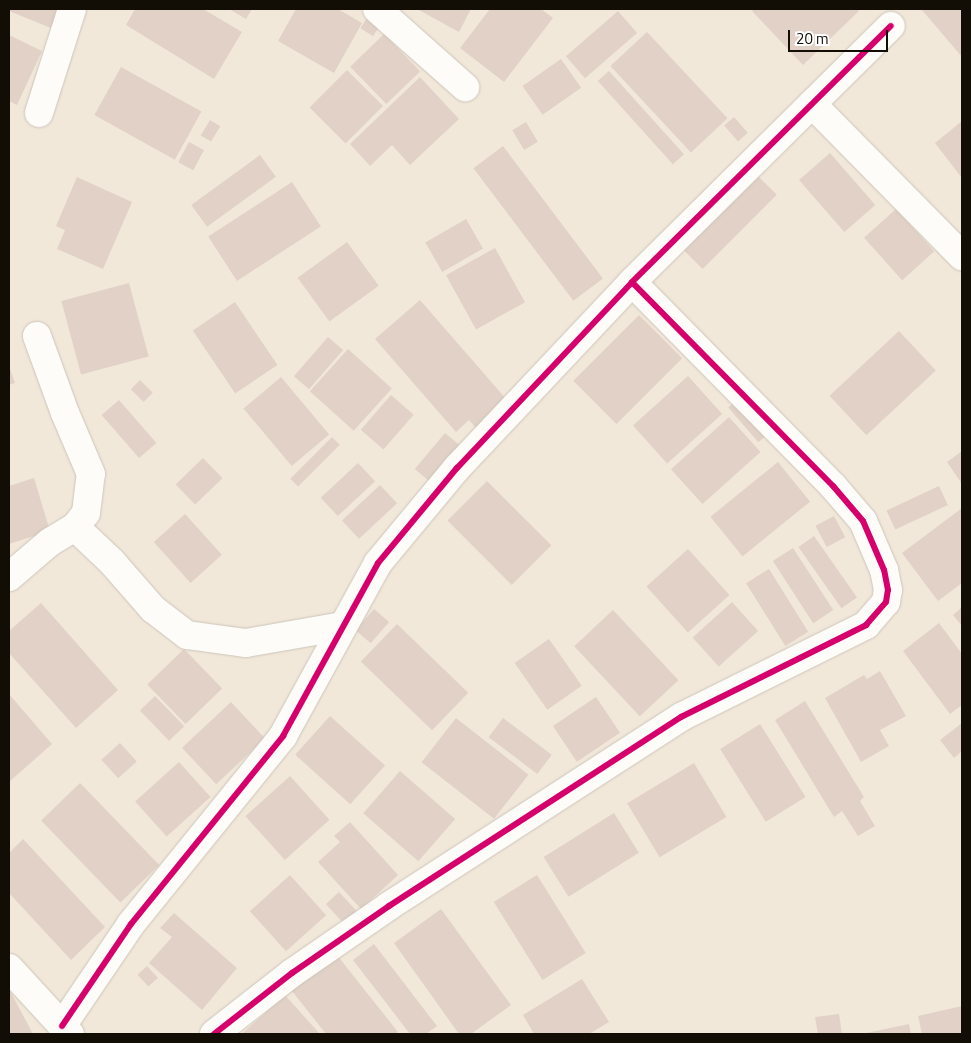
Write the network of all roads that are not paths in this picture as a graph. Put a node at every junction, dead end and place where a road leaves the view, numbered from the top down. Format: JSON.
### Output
{"nodes":[{"id":1,"x":72,"y":9,"type":"edge"},
{"id":2,"x":377,"y":9,"type":"edge"},
{"id":3,"x":891,"y":26,"type":"dead end"},
{"id":4,"x":465,"y":86,"type":"dead end"},
{"id":5,"x":812,"y":104,"type":"junction"},
{"id":6,"x":39,"y":113,"type":"dead end"},
{"id":7,"x":962,"y":256,"type":"edge"},
{"id":8,"x":632,"y":282,"type":"junction"},
{"id":9,"x":36,"y":336,"type":"dead end"},
{"id":10,"x":75,"y":527,"type":"junction"},
{"id":11,"x":9,"y":577,"type":"edge"},
{"id":12,"x":343,"y":626,"type":"junction"},
{"id":13,"x":9,"y":968,"type":"edge"},
{"id":14,"x":66,"y":1030,"type":"edge"},
{"id":15,"x":214,"y":1034,"type":"edge"}],
"edges":[{"from":1,"to":6,"type":"street"},
{"from":2,"to":4,"type":"street"},
{"from":3,"to":5,"type":"street"},
{"from":5,"to":7,"type":"street"},
{"from":5,"to":8,"type":"street"},
{"from":8,"to":12,"type":"street"},
{"from":8,"to":15,"type":"street"},
{"from":9,"to":10,"type":"street"},
{"from":10,"to":11,"type":"street"},
{"from":10,"to":12,"type":"street"},
{"from":12,"to":14,"type":"street"},
{"from":13,"to":14,"type":"street"}]}
